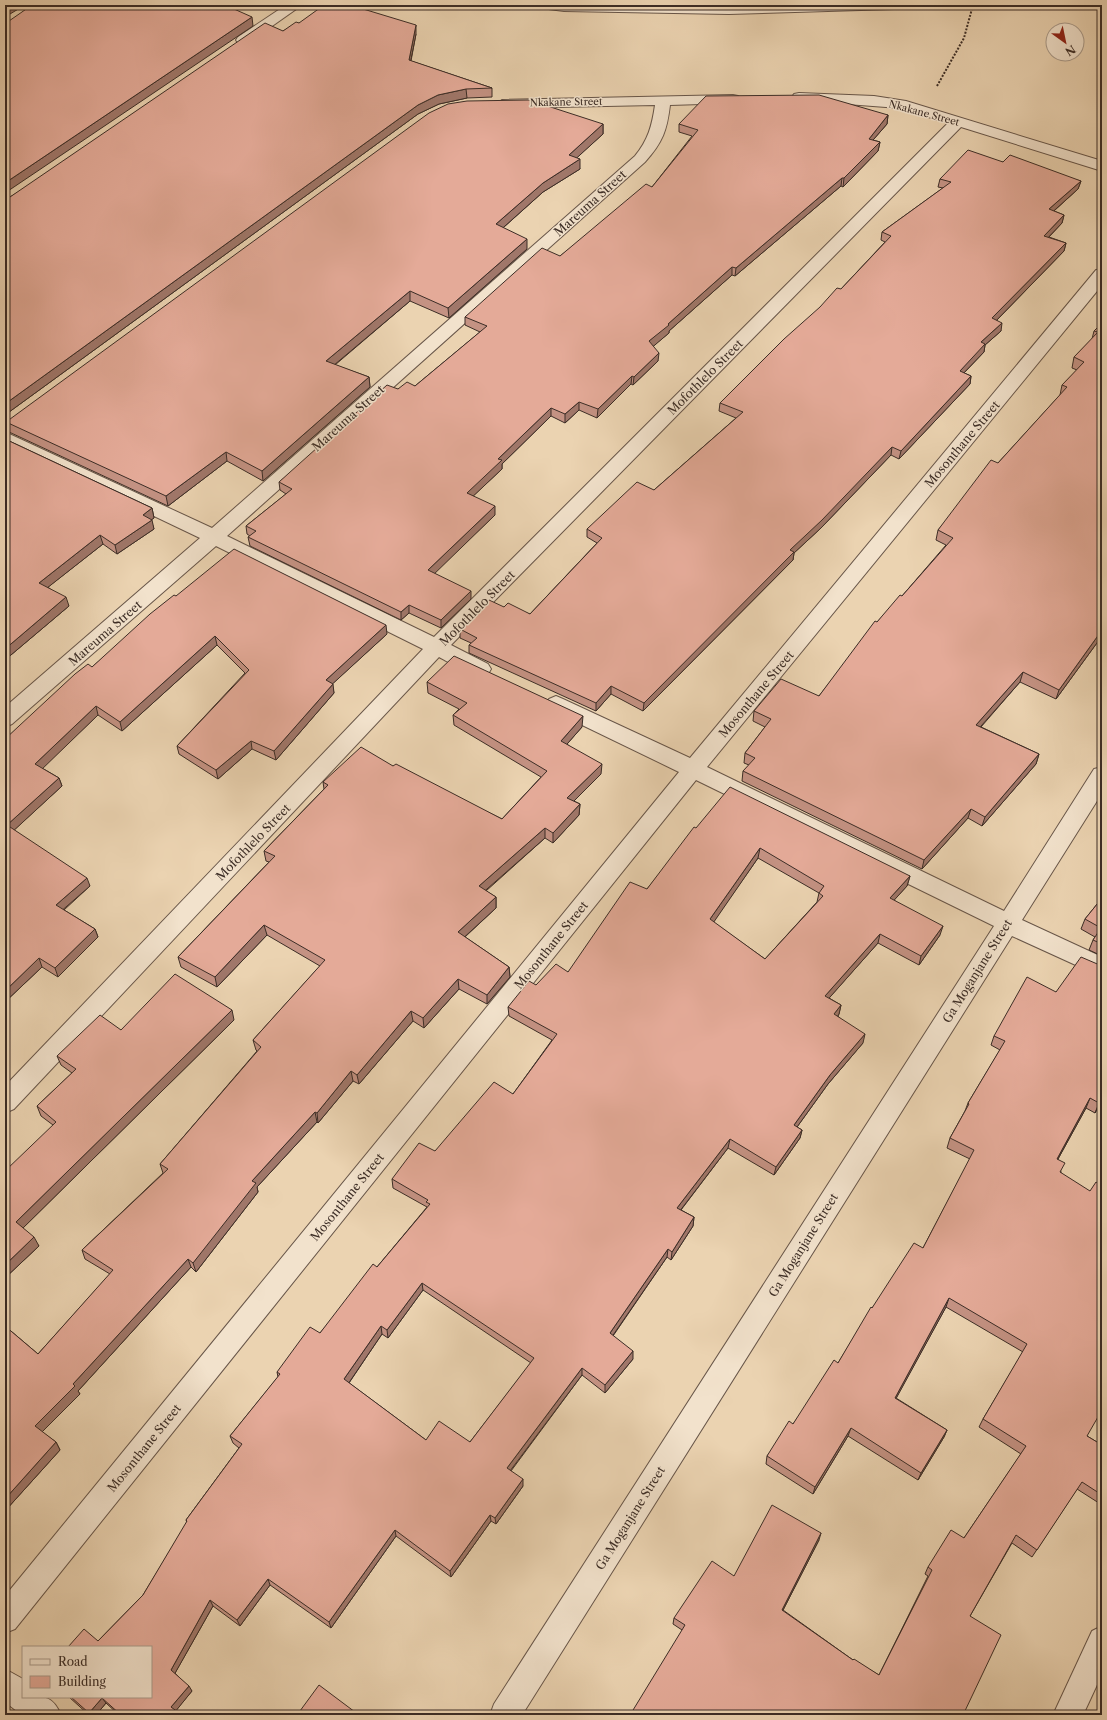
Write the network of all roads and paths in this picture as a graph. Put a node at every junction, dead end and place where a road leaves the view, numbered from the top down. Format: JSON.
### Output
{"nodes":[{"id":1,"x":295,"y":5,"type":"edge"},
{"id":2,"x":546,"y":5,"type":"edge"},
{"id":3,"x":894,"y":5,"type":"edge"},
{"id":4,"x":973,"y":5,"type":"edge"},
{"id":5,"x":229,"y":50,"type":"edge"},
{"id":6,"x":748,"y":98,"type":"edge"},
{"id":7,"x":787,"y":98,"type":"edge"},
{"id":8,"x":663,"y":100,"type":"junction"},
{"id":9,"x":491,"y":103,"type":"edge"},
{"id":10,"x":918,"y":109,"type":"junction"},
{"id":11,"x":958,"y":122,"type":"junction"},
{"id":12,"x":1102,"y":166,"type":"edge"},
{"id":13,"x":1102,"y":274,"type":"edge"},
{"id":14,"x":7,"y":428,"type":"edge"},
{"id":15,"x":214,"y":537,"type":"junction"},
{"id":16,"x":436,"y":648,"type":"junction"},
{"id":17,"x":501,"y":678,"type":"edge"},
{"id":18,"x":537,"y":695,"type":"edge"},
{"id":19,"x":5,"y":719,"type":"edge"},
{"id":20,"x":694,"y":768,"type":"junction"},
{"id":21,"x":1102,"y":775,"type":"edge"},
{"id":22,"x":1007,"y":923,"type":"junction"},
{"id":23,"x":1102,"y":968,"type":"edge"},
{"id":24,"x":5,"y":1102,"type":"edge"},
{"id":25,"x":5,"y":1620,"type":"edge"},
{"id":26,"x":1102,"y":1641,"type":"edge"},
{"id":27,"x":5,"y":1684,"type":"edge"},
{"id":28,"x":22,"y":1697,"type":"edge"},
{"id":29,"x":24,"y":1698,"type":"edge"},
{"id":30,"x":46,"y":1715,"type":"edge"},
{"id":31,"x":505,"y":1715,"type":"edge"},
{"id":32,"x":1068,"y":1715,"type":"edge"}],
"edges":[{"from":1,"to":5,"type":"street"},
{"from":2,"to":3,"type":"street"},
{"from":4,"to":10,"type":"path"},
{"from":6,"to":8,"type":"street","name":"Nkakane Street"},
{"from":7,"to":10,"type":"street","name":"Nkakane Street"},
{"from":8,"to":9,"type":"street","name":"Nkakane Street"},
{"from":8,"to":15,"type":"street","name":"Mareuma Street"},
{"from":10,"to":11,"type":"street","name":"Nkakane Street"},
{"from":11,"to":12,"type":"street","name":"Nkakane Street"},
{"from":11,"to":16,"type":"street","name":"Mofothlelo Street"},
{"from":13,"to":20,"type":"street","name":"Mosonthane Street"},
{"from":14,"to":15,"type":"street"},
{"from":15,"to":16,"type":"street"},
{"from":15,"to":19,"type":"street","name":"Mareuma Street"},
{"from":16,"to":17,"type":"street"},
{"from":16,"to":24,"type":"street","name":"Mofothlelo Street"},
{"from":18,"to":20,"type":"street"},
{"from":20,"to":22,"type":"street"},
{"from":20,"to":25,"type":"street","name":"Mosonthane Street"},
{"from":21,"to":22,"type":"street","name":"Ga Moganjane Street"},
{"from":22,"to":23,"type":"street"},
{"from":22,"to":31,"type":"street","name":"Ga Moganjane Street"},
{"from":26,"to":32,"type":"street"},
{"from":27,"to":28,"type":"street"},
{"from":29,"to":30,"type":"street"}]}
